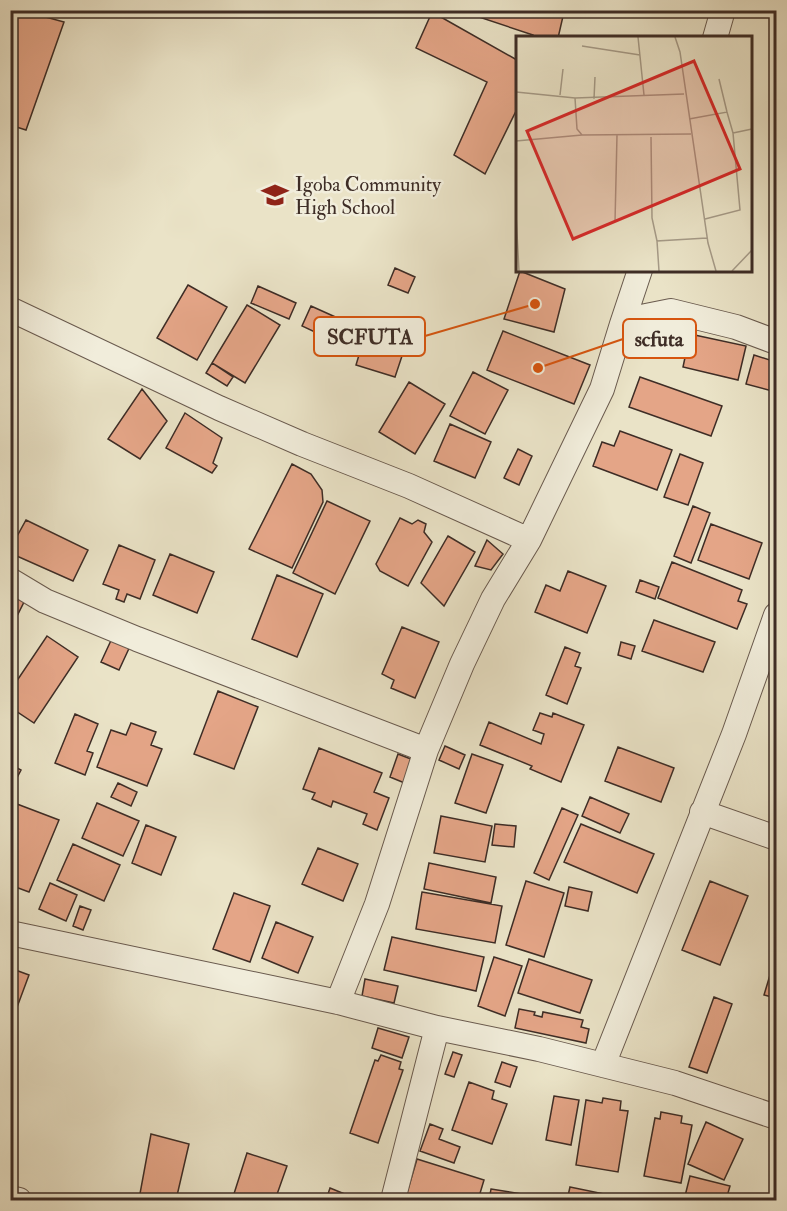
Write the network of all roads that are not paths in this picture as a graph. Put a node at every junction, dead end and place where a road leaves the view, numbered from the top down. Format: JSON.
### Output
{"nodes":[{"id":1,"x":723,"y":10,"type":"edge"},
{"id":2,"x":716,"y":36,"type":"edge"},
{"id":3,"x":639,"y":272,"type":"edge"},
{"id":4,"x":10,"y":309,"type":"edge"},
{"id":5,"x":622,"y":324,"type":"junction"},
{"id":6,"x":777,"y":342,"type":"edge"},
{"id":7,"x":529,"y":540,"type":"junction"},
{"id":8,"x":10,"y":580,"type":"edge"},
{"id":9,"x":777,"y":615,"type":"edge"},
{"id":10,"x":426,"y":750,"type":"junction"},
{"id":11,"x":702,"y":812,"type":"junction"},
{"id":12,"x":777,"y":838,"type":"edge"},
{"id":13,"x":10,"y":933,"type":"edge"},
{"id":14,"x":338,"y":1002,"type":"junction"},
{"id":15,"x":437,"y":1028,"type":"junction"},
{"id":16,"x":603,"y":1065,"type":"junction"},
{"id":17,"x":777,"y":1117,"type":"edge"},
{"id":18,"x":10,"y":1198,"type":"edge"},
{"id":19,"x":19,"y":1200,"type":"edge"},
{"id":20,"x":393,"y":1200,"type":"edge"}],
"edges":[{"from":1,"to":2,"type":"street"},
{"from":3,"to":5,"type":"street"},
{"from":4,"to":7,"type":"street"},
{"from":5,"to":6,"type":"street"},
{"from":5,"to":7,"type":"street"},
{"from":7,"to":10,"type":"street"},
{"from":8,"to":10,"type":"street"},
{"from":9,"to":11,"type":"street"},
{"from":10,"to":14,"type":"street"},
{"from":11,"to":12,"type":"street"},
{"from":11,"to":16,"type":"street"},
{"from":13,"to":14,"type":"street"},
{"from":14,"to":15,"type":"street"},
{"from":15,"to":16,"type":"street"},
{"from":15,"to":20,"type":"street"},
{"from":16,"to":17,"type":"street"},
{"from":18,"to":19,"type":"street"}]}
